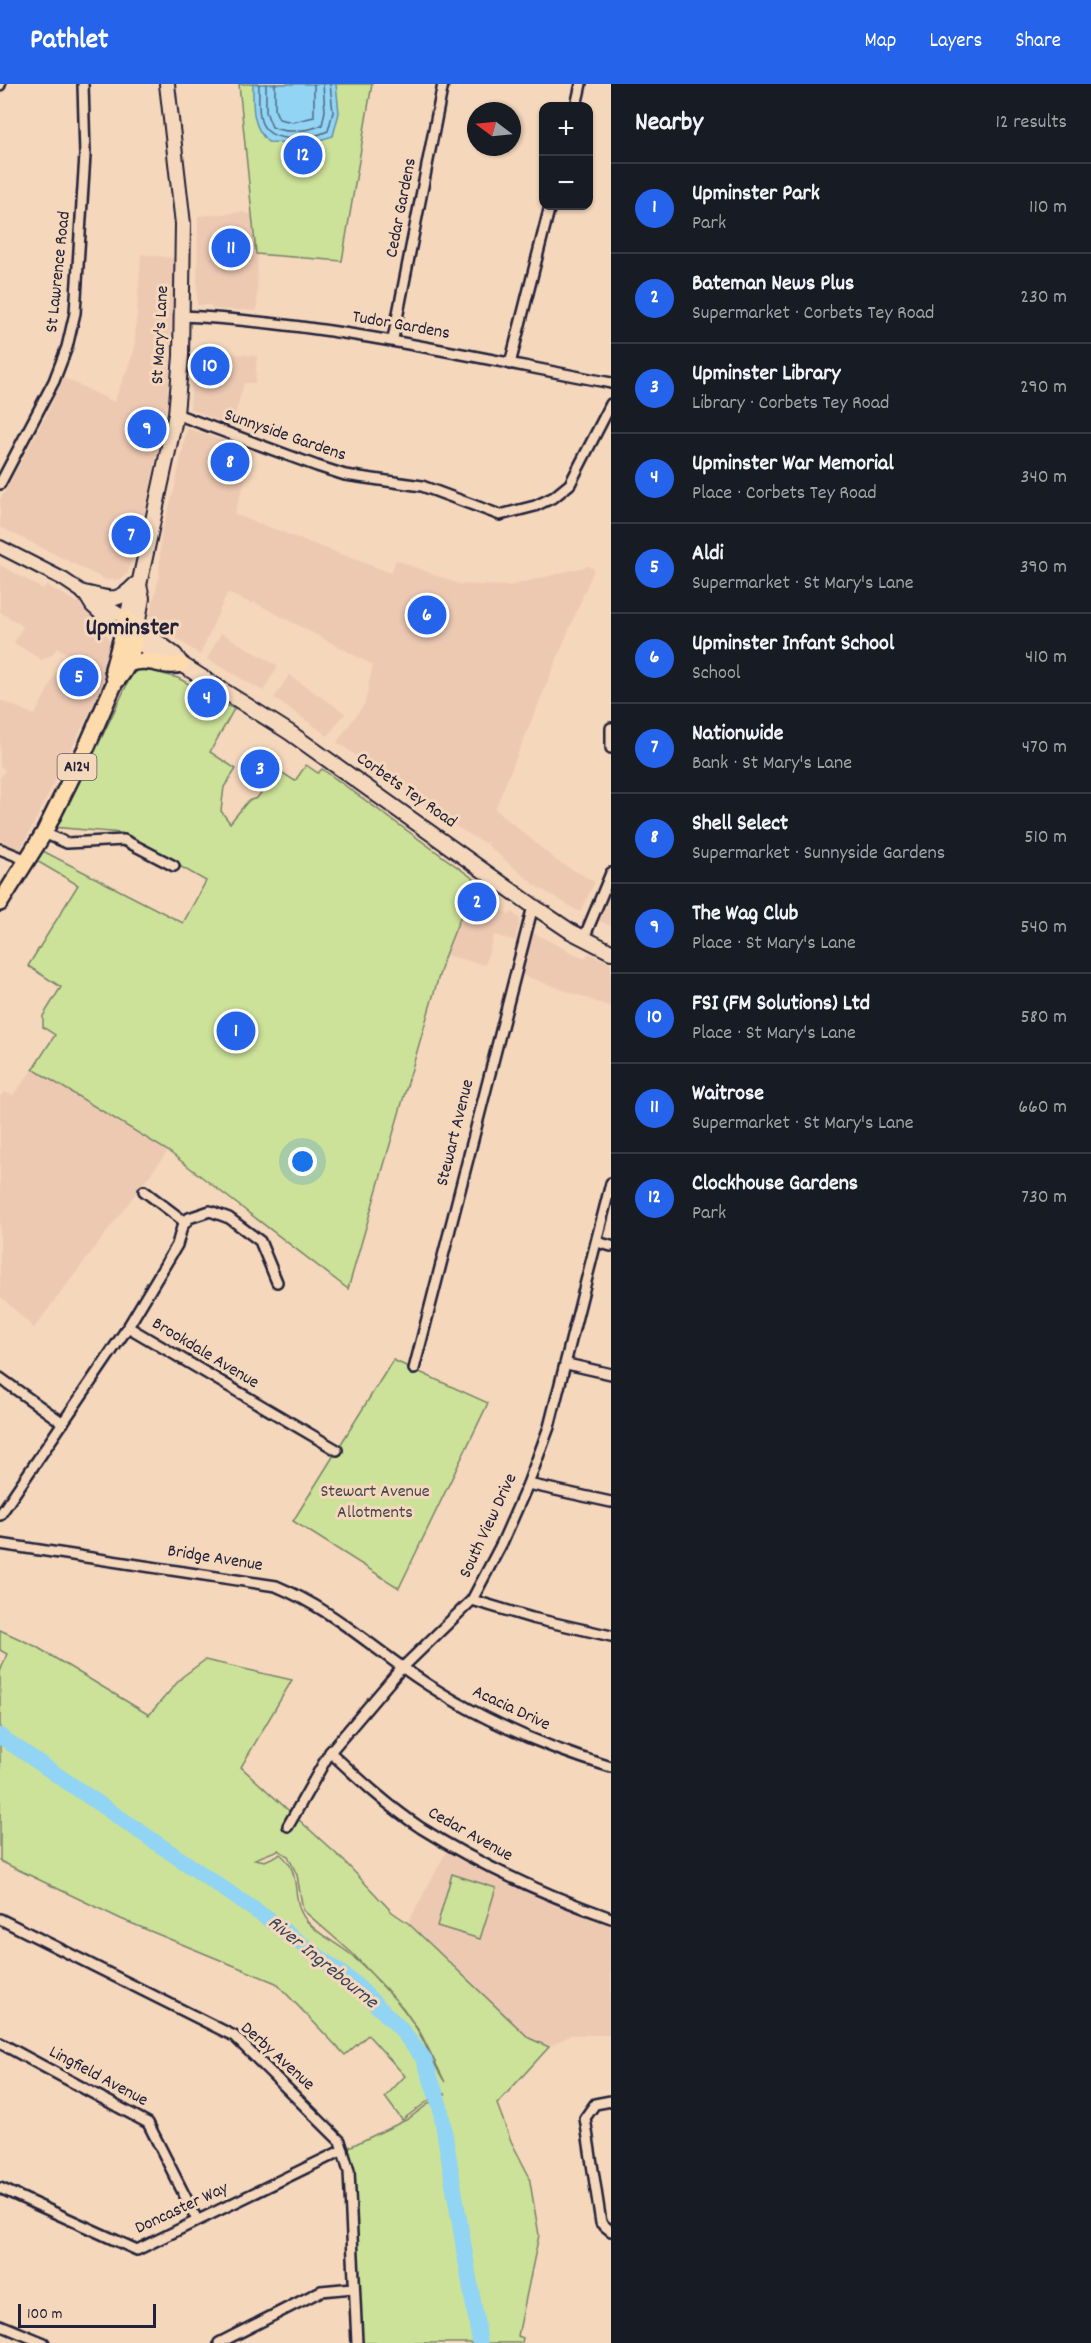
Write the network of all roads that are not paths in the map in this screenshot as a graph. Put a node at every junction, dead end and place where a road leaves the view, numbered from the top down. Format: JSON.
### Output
{"nodes":[{"id":1,"x":83,"y":84,"type":"edge"},
{"id":2,"x":167,"y":84,"type":"edge"},
{"id":3,"x":443,"y":84,"type":"edge"},
{"id":4,"x":581,"y":84,"type":"edge"},
{"id":5,"x":577,"y":102,"type":"edge"},
{"id":6,"x":549,"y":210,"type":"edge"},
{"id":7,"x":182,"y":316,"type":"junction"},
{"id":8,"x":393,"y":339,"type":"junction"},
{"id":9,"x":510,"y":364,"type":"junction"},
{"id":10,"x":611,"y":383,"type":"edge"},
{"id":11,"x":611,"y":404,"type":"edge"},
{"id":12,"x":176,"y":414,"type":"junction"},
{"id":13,"x":0,"y":484,"type":"edge"},
{"id":14,"x":0,"y":547,"type":"edge"},
{"id":15,"x":139,"y":582,"type":"junction"},
{"id":16,"x":86,"y":596,"type":"junction"},
{"id":17,"x":130,"y":630,"type":"junction"},
{"id":18,"x":179,"y":663,"type":"junction"},
{"id":19,"x":128,"y":664,"type":"junction"},
{"id":20,"x":115,"y":682,"type":"junction"},
{"id":21,"x":611,"y":728,"type":"edge"},
{"id":22,"x":611,"y":748,"type":"edge"},
{"id":23,"x":44,"y":833,"type":"junction"},
{"id":24,"x":3,"y":851,"type":"edge"},
{"id":25,"x":27,"y":860,"type":"junction"},
{"id":26,"x":174,"y":866,"type":"dead end"},
{"id":27,"x":611,"y":873,"type":"edge"},
{"id":28,"x":0,"y":903,"type":"edge"},
{"id":29,"x":532,"y":906,"type":"junction"},
{"id":30,"x":584,"y":938,"type":"junction"},
{"id":31,"x":611,"y":952,"type":"edge"},
{"id":32,"x":611,"y":1183,"type":"edge"},
{"id":33,"x":144,"y":1191,"type":"dead end"},
{"id":34,"x":185,"y":1222,"type":"junction"},
{"id":35,"x":597,"y":1242,"type":"junction"},
{"id":36,"x":611,"y":1246,"type":"edge"},
{"id":37,"x":277,"y":1282,"type":"dead end"},
{"id":38,"x":128,"y":1327,"type":"junction"},
{"id":39,"x":567,"y":1364,"type":"junction"},
{"id":40,"x":414,"y":1369,"type":"dead end"},
{"id":41,"x":611,"y":1374,"type":"edge"},
{"id":42,"x":0,"y":1378,"type":"edge"},
{"id":43,"x":63,"y":1424,"type":"junction"},
{"id":44,"x":337,"y":1450,"type":"dead end"},
{"id":45,"x":528,"y":1484,"type":"junction"},
{"id":46,"x":611,"y":1502,"type":"edge"},
{"id":47,"x":0,"y":1515,"type":"edge"},
{"id":48,"x":0,"y":1544,"type":"edge"},
{"id":49,"x":472,"y":1600,"type":"junction"},
{"id":50,"x":611,"y":1636,"type":"edge"},
{"id":51,"x":402,"y":1668,"type":"junction"},
{"id":52,"x":330,"y":1752,"type":"junction"},
{"id":53,"x":611,"y":1767,"type":"edge"},
{"id":54,"x":288,"y":1826,"type":"dead end"},
{"id":55,"x":611,"y":1918,"type":"edge"},
{"id":56,"x":0,"y":1919,"type":"edge"},
{"id":57,"x":0,"y":2043,"type":"edge"},
{"id":58,"x":611,"y":2101,"type":"edge"},
{"id":59,"x":343,"y":2150,"type":"junction"},
{"id":60,"x":0,"y":2188,"type":"edge"},
{"id":61,"x":197,"y":2220,"type":"junction"},
{"id":62,"x":611,"y":2231,"type":"edge"},
{"id":63,"x":353,"y":2288,"type":"junction"},
{"id":64,"x":0,"y":2325,"type":"edge"},
{"id":65,"x":44,"y":2343,"type":"edge"},
{"id":66,"x":219,"y":2343,"type":"edge"},
{"id":67,"x":357,"y":2343,"type":"edge"}],
"edges":[{"from":1,"to":13,"type":"street","name":"St Lawrence Road"},
{"from":2,"to":7,"type":"main road","name":"St Mary's Lane"},
{"from":3,"to":8,"type":"street","name":"Cedar Gardens"},
{"from":4,"to":5,"type":"street"},
{"from":6,"to":9,"type":"street"},
{"from":7,"to":8,"type":"street","name":"Tudor Gardens"},
{"from":7,"to":12,"type":"main road","name":"St Mary's Lane"},
{"from":8,"to":9,"type":"street","name":"Tudor Gardens"},
{"from":9,"to":10,"type":"street","name":"Tudor Gardens"},
{"from":11,"to":12,"type":"street","name":"Sunnyside Gardens"},
{"from":12,"to":15,"type":"main road","name":"St Mary's Lane"},
{"from":14,"to":16,"type":"street"},
{"from":15,"to":16,"type":"main road"},
{"from":15,"to":17,"type":"main road","name":"St Mary's Lane"},
{"from":16,"to":17,"type":"street"},
{"from":17,"to":18,"type":"main road","name":"Corbets Tey Road"},
{"from":17,"to":19,"type":"main road","name":"St Mary's Lane"},
{"from":17,"to":20,"type":"main road","name":"St Mary's Lane","number":"A124"},
{"from":18,"to":19,"type":"main road"},
{"from":18,"to":29,"type":"main road","name":"Corbets Tey Road"},
{"from":19,"to":20,"type":"main road"},
{"from":20,"to":23,"type":"main road","name":"St Mary's Lane","number":"A124"},
{"from":21,"to":22,"type":"street"},
{"from":23,"to":25,"type":"main road","name":"St Mary's Lane","number":"A124"},
{"from":23,"to":26,"type":"street"},
{"from":24,"to":25,"type":"street"},
{"from":25,"to":28,"type":"main road","name":"St Mary's Lane","number":"A124"},
{"from":27,"to":30,"type":"street"},
{"from":29,"to":30,"type":"main road","name":"Corbets Tey Road"},
{"from":29,"to":40,"type":"street","name":"Stewart Avenue"},
{"from":30,"to":31,"type":"main road","name":"Corbets Tey Road"},
{"from":32,"to":35,"type":"street","name":"South View Drive"},
{"from":33,"to":34,"type":"street"},
{"from":34,"to":37,"type":"street"},
{"from":34,"to":38,"type":"street"},
{"from":35,"to":36,"type":"street"},
{"from":35,"to":39,"type":"street","name":"South View Drive"},
{"from":38,"to":43,"type":"street","name":"Brookdale Avenue"},
{"from":38,"to":44,"type":"street","name":"Brookdale Avenue"},
{"from":39,"to":41,"type":"street"},
{"from":39,"to":45,"type":"street","name":"South View Drive"},
{"from":42,"to":43,"type":"street"},
{"from":43,"to":47,"type":"street","name":"Brookdale Avenue"},
{"from":45,"to":46,"type":"street"},
{"from":45,"to":49,"type":"street","name":"South View Drive"},
{"from":48,"to":51,"type":"street","name":"Bridge Avenue"},
{"from":49,"to":50,"type":"street"},
{"from":49,"to":51,"type":"street","name":"South View Drive"},
{"from":51,"to":52,"type":"street","name":"South View Drive"},
{"from":51,"to":53,"type":"street","name":"Acacia Drive"},
{"from":52,"to":54,"type":"street","name":"South View Drive"},
{"from":52,"to":55,"type":"street","name":"Cedar Avenue"},
{"from":56,"to":59,"type":"street","name":"Derby Avenue"},
{"from":57,"to":61,"type":"street","name":"Lingfield Avenue"},
{"from":58,"to":62,"type":"street"},
{"from":59,"to":61,"type":"street","name":"Doncaster Way"},
{"from":59,"to":63,"type":"street","name":"Derby Avenue"},
{"from":60,"to":61,"type":"street","name":"Doncaster Way"},
{"from":63,"to":66,"type":"street"},
{"from":63,"to":67,"type":"street","name":"Derby Avenue"},
{"from":64,"to":65,"type":"street"}]}
